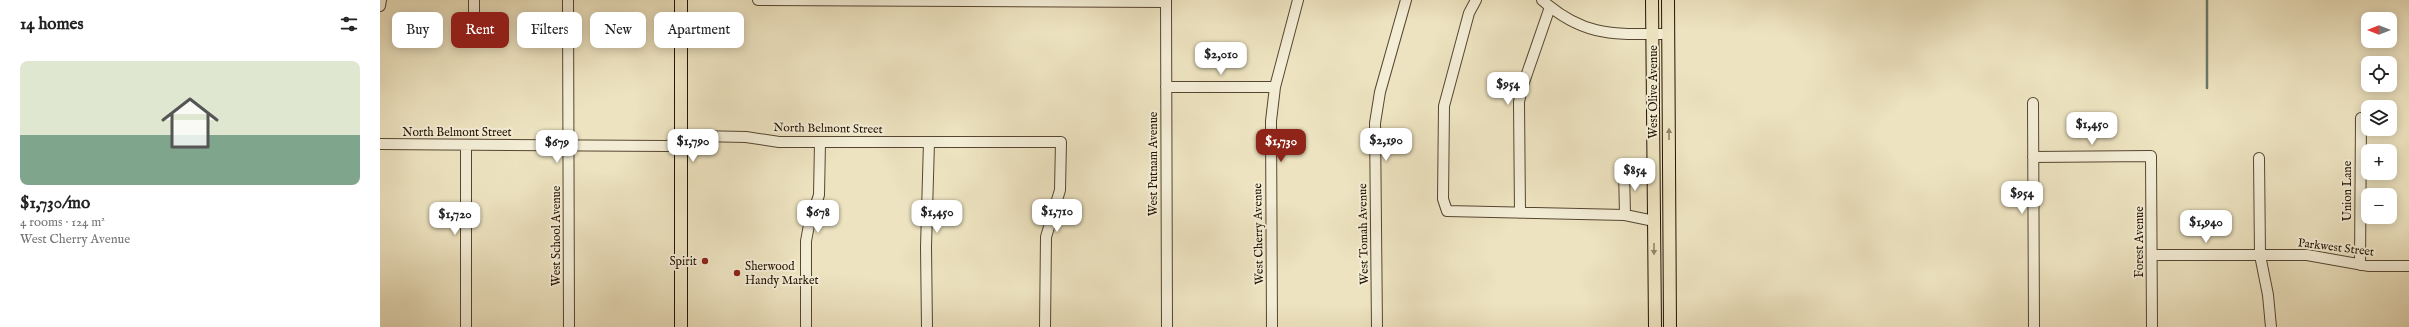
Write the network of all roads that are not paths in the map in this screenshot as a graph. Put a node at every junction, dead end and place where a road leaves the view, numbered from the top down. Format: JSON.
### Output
{"nodes":[{"id":1,"x":381,"y":0,"type":"edge"},
{"id":2,"x":474,"y":0,"type":"edge"},
{"id":3,"x":568,"y":0,"type":"edge"},
{"id":4,"x":681,"y":0,"type":"edge"},
{"id":5,"x":758,"y":0,"type":"edge"},
{"id":6,"x":1298,"y":0,"type":"edge"},
{"id":7,"x":1406,"y":0,"type":"edge"},
{"id":8,"x":1476,"y":0,"type":"edge"},
{"id":9,"x":1652,"y":0,"type":"edge"},
{"id":10,"x":1668,"y":0,"type":"edge"},
{"id":11,"x":1166,"y":1,"type":"edge"},
{"id":12,"x":1546,"y":3,"type":"edge"},
{"id":13,"x":380,"y":6,"type":"edge"},
{"id":14,"x":474,"y":12,"type":"edge"},
{"id":15,"x":1652,"y":34,"type":"junction"},
{"id":16,"x":1669,"y":34,"type":"junction"},
{"id":17,"x":1166,"y":87,"type":"junction"},
{"id":18,"x":1275,"y":87,"type":"junction"},
{"id":19,"x":2033,"y":103,"type":"dead end"},
{"id":20,"x":2361,"y":118,"type":"dead end"},
{"id":21,"x":681,"y":142,"type":"junction"},
{"id":22,"x":820,"y":142,"type":"junction"},
{"id":23,"x":929,"y":142,"type":"junction"},
{"id":24,"x":380,"y":144,"type":"edge"},
{"id":25,"x":466,"y":145,"type":"junction"},
{"id":26,"x":568,"y":146,"type":"junction"},
{"id":27,"x":2033,"y":157,"type":"junction"},
{"id":28,"x":2259,"y":158,"type":"dead end"},
{"id":29,"x":1624,"y":169,"type":"dead end"},
{"id":30,"x":1520,"y":213,"type":"junction"},
{"id":31,"x":1625,"y":215,"type":"junction"},
{"id":32,"x":1654,"y":221,"type":"junction"},
{"id":33,"x":2152,"y":254,"type":"junction"},
{"id":34,"x":2260,"y":254,"type":"junction"},
{"id":35,"x":2360,"y":265,"type":"junction"},
{"id":36,"x":2409,"y":266,"type":"edge"},
{"id":37,"x":466,"y":327,"type":"edge"},
{"id":38,"x":569,"y":327,"type":"edge"},
{"id":39,"x":681,"y":327,"type":"edge"},
{"id":40,"x":806,"y":327,"type":"edge"},
{"id":41,"x":927,"y":327,"type":"edge"},
{"id":42,"x":1046,"y":327,"type":"edge"},
{"id":43,"x":1167,"y":327,"type":"edge"},
{"id":44,"x":1272,"y":327,"type":"edge"},
{"id":45,"x":1377,"y":327,"type":"edge"},
{"id":46,"x":1655,"y":327,"type":"edge"},
{"id":47,"x":1670,"y":327,"type":"edge"},
{"id":48,"x":2034,"y":327,"type":"edge"},
{"id":49,"x":2152,"y":327,"type":"edge"},
{"id":50,"x":2271,"y":327,"type":"edge"}],
"edges":[{"from":1,"to":13,"type":"street"},
{"from":2,"to":14,"type":"street"},
{"from":3,"to":26,"type":"street","name":"West School Avenue"},
{"from":4,"to":21,"type":"main road"},
{"from":5,"to":11,"type":"street"},
{"from":6,"to":18,"type":"street","name":"West Cherry Avenue"},
{"from":7,"to":45,"type":"street","name":"West Tomah Avenue"},
{"from":8,"to":30,"type":"street"},
{"from":9,"to":15,"type":"main road","name":"West Olive Avenue"},
{"from":10,"to":16,"type":"main road","name":"West Olive Avenue"},
{"from":11,"to":17,"type":"street","name":"West Putnam Avenue"},
{"from":12,"to":15,"type":"street"},
{"from":12,"to":30,"type":"street"},
{"from":15,"to":16,"type":"street"},
{"from":15,"to":32,"type":"main road","name":"West Olive Avenue"},
{"from":47,"to":16,"type":"main road","name":"West Olive Avenue","one_way":true},
{"from":17,"to":18,"type":"street"},
{"from":17,"to":43,"type":"street","name":"West Putnam Avenue"},
{"from":18,"to":44,"type":"street","name":"West Cherry Avenue"},
{"from":19,"to":27,"type":"street"},
{"from":20,"to":35,"type":"street","name":"Union Lane"},
{"from":21,"to":22,"type":"street","name":"North Belmont Street"},
{"from":21,"to":26,"type":"street","name":"North Belmont Street"},
{"from":21,"to":39,"type":"main road"},
{"from":22,"to":23,"type":"street","name":"North Belmont Street"},
{"from":22,"to":40,"type":"street"},
{"from":23,"to":41,"type":"street"},
{"from":23,"to":42,"type":"street","name":"North Belmont Street"},
{"from":24,"to":25,"type":"street","name":"North Belmont Street"},
{"from":25,"to":26,"type":"street","name":"North Belmont Street"},
{"from":25,"to":37,"type":"street"},
{"from":26,"to":38,"type":"street","name":"West School Avenue"},
{"from":27,"to":33,"type":"street","name":"Forest Avenue"},
{"from":27,"to":48,"type":"street"},
{"from":28,"to":34,"type":"street"},
{"from":29,"to":31,"type":"street"},
{"from":30,"to":31,"type":"street"},
{"from":31,"to":32,"type":"street"},
{"from":32,"to":46,"type":"main road","name":"West Olive Avenue","one_way":true},
{"from":33,"to":34,"type":"street","name":"Parkwest Street"},
{"from":33,"to":49,"type":"street","name":"Forest Avenue"},
{"from":34,"to":35,"type":"street","name":"Parkwest Street"},
{"from":34,"to":50,"type":"street"},
{"from":35,"to":36,"type":"street","name":"Parkwest Street"}]}
